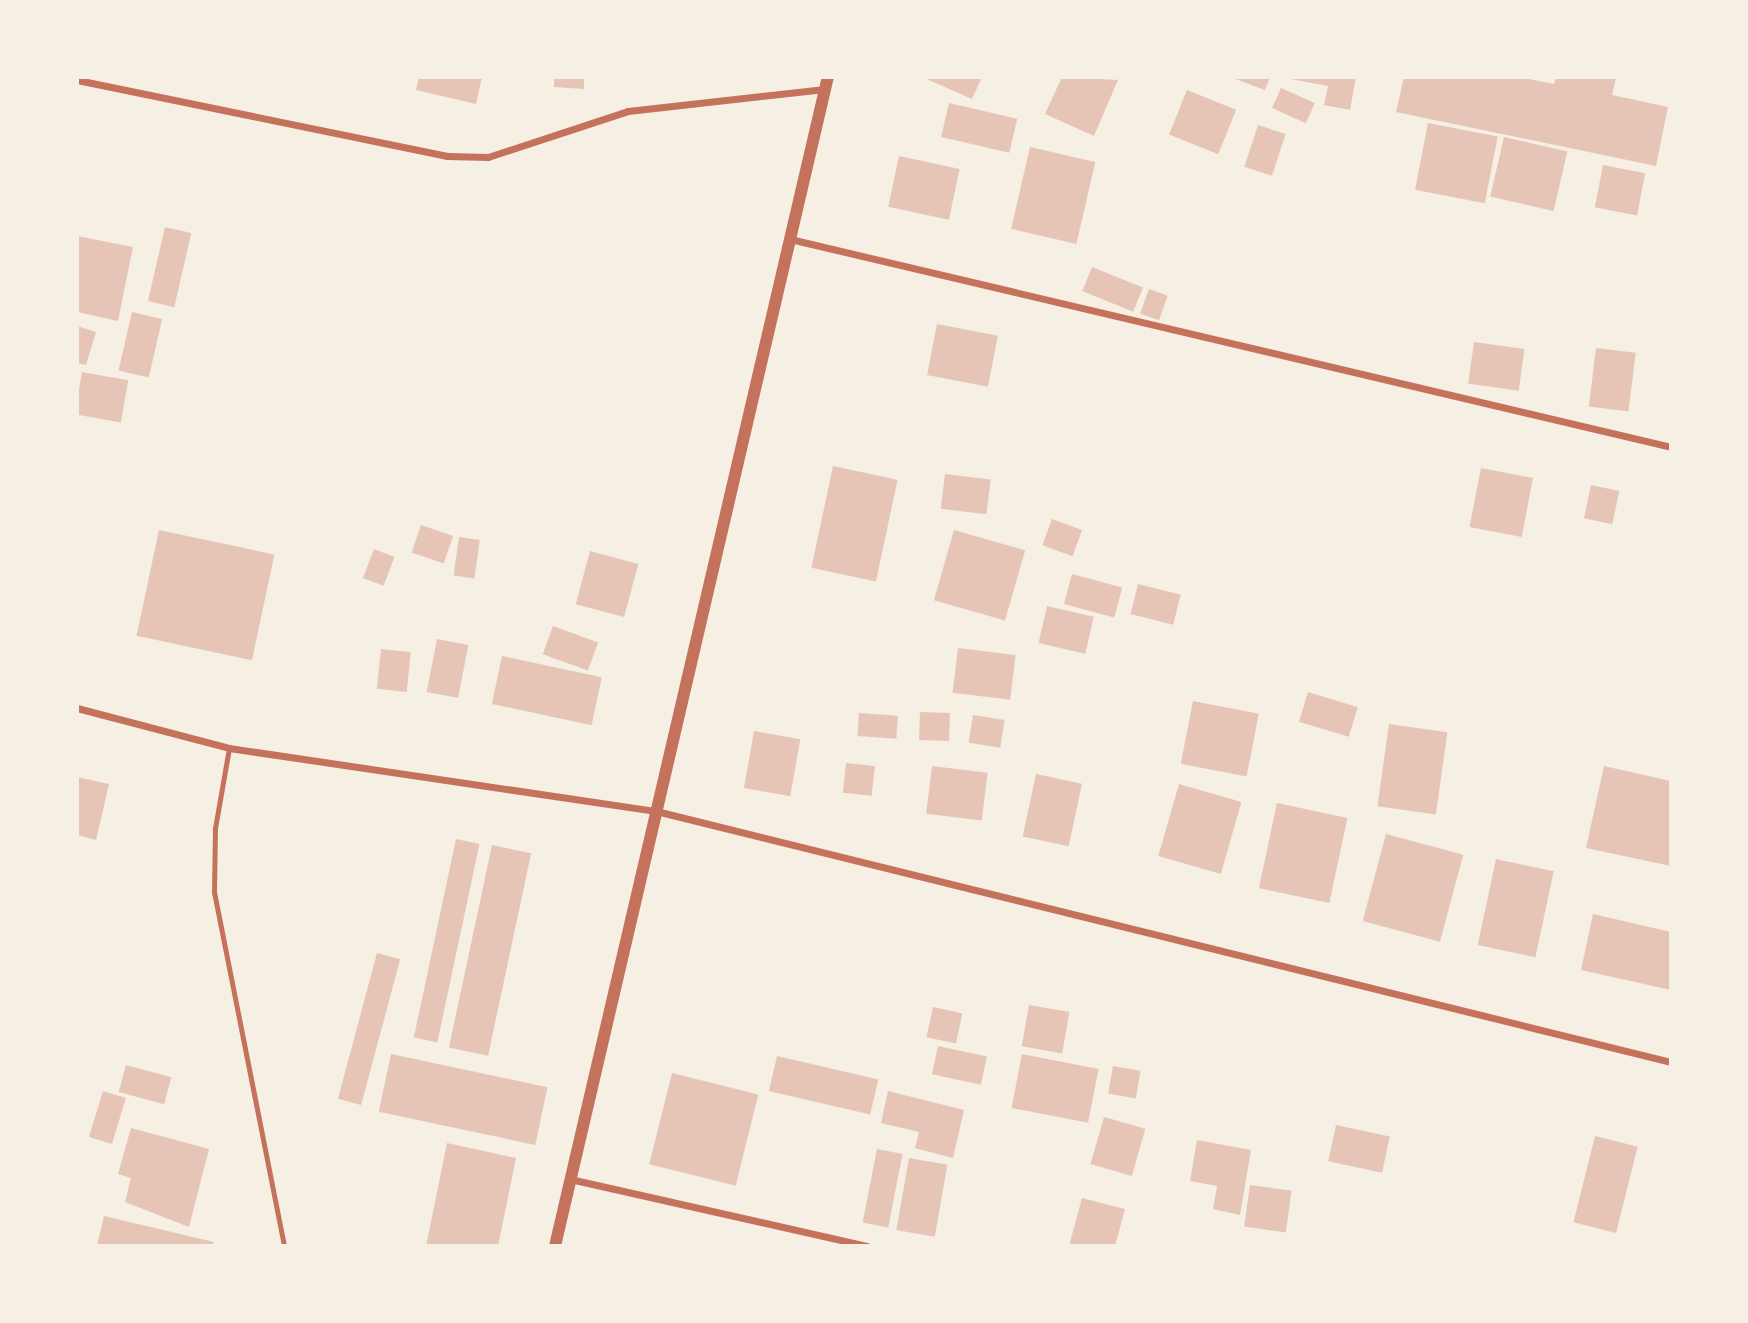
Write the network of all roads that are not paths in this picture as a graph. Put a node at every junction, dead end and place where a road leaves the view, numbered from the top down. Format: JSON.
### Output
{"nodes":[{"id":1,"x":77,"y":80,"type":"edge"},
{"id":2,"x":827,"y":83,"type":"edge"},
{"id":3,"x":790,"y":239,"type":"junction"},
{"id":4,"x":1671,"y":447,"type":"edge"},
{"id":5,"x":77,"y":708,"type":"edge"},
{"id":6,"x":229,"y":748,"type":"junction"},
{"id":7,"x":656,"y":811,"type":"junction"},
{"id":8,"x":1671,"y":1062,"type":"edge"},
{"id":9,"x":570,"y":1180,"type":"junction"},
{"id":10,"x":284,"y":1246,"type":"edge"},
{"id":11,"x":555,"y":1246,"type":"edge"},
{"id":12,"x":868,"y":1246,"type":"edge"}],
"edges":[{"from":1,"to":2,"type":"street"},
{"from":2,"to":3,"type":"street"},
{"from":3,"to":4,"type":"street"},
{"from":3,"to":7,"type":"street"},
{"from":5,"to":6,"type":"street"},
{"from":6,"to":7,"type":"street"},
{"from":6,"to":10,"type":"lane"},
{"from":7,"to":8,"type":"street"},
{"from":7,"to":9,"type":"street"},
{"from":9,"to":11,"type":"street"},
{"from":9,"to":12,"type":"street"}]}
